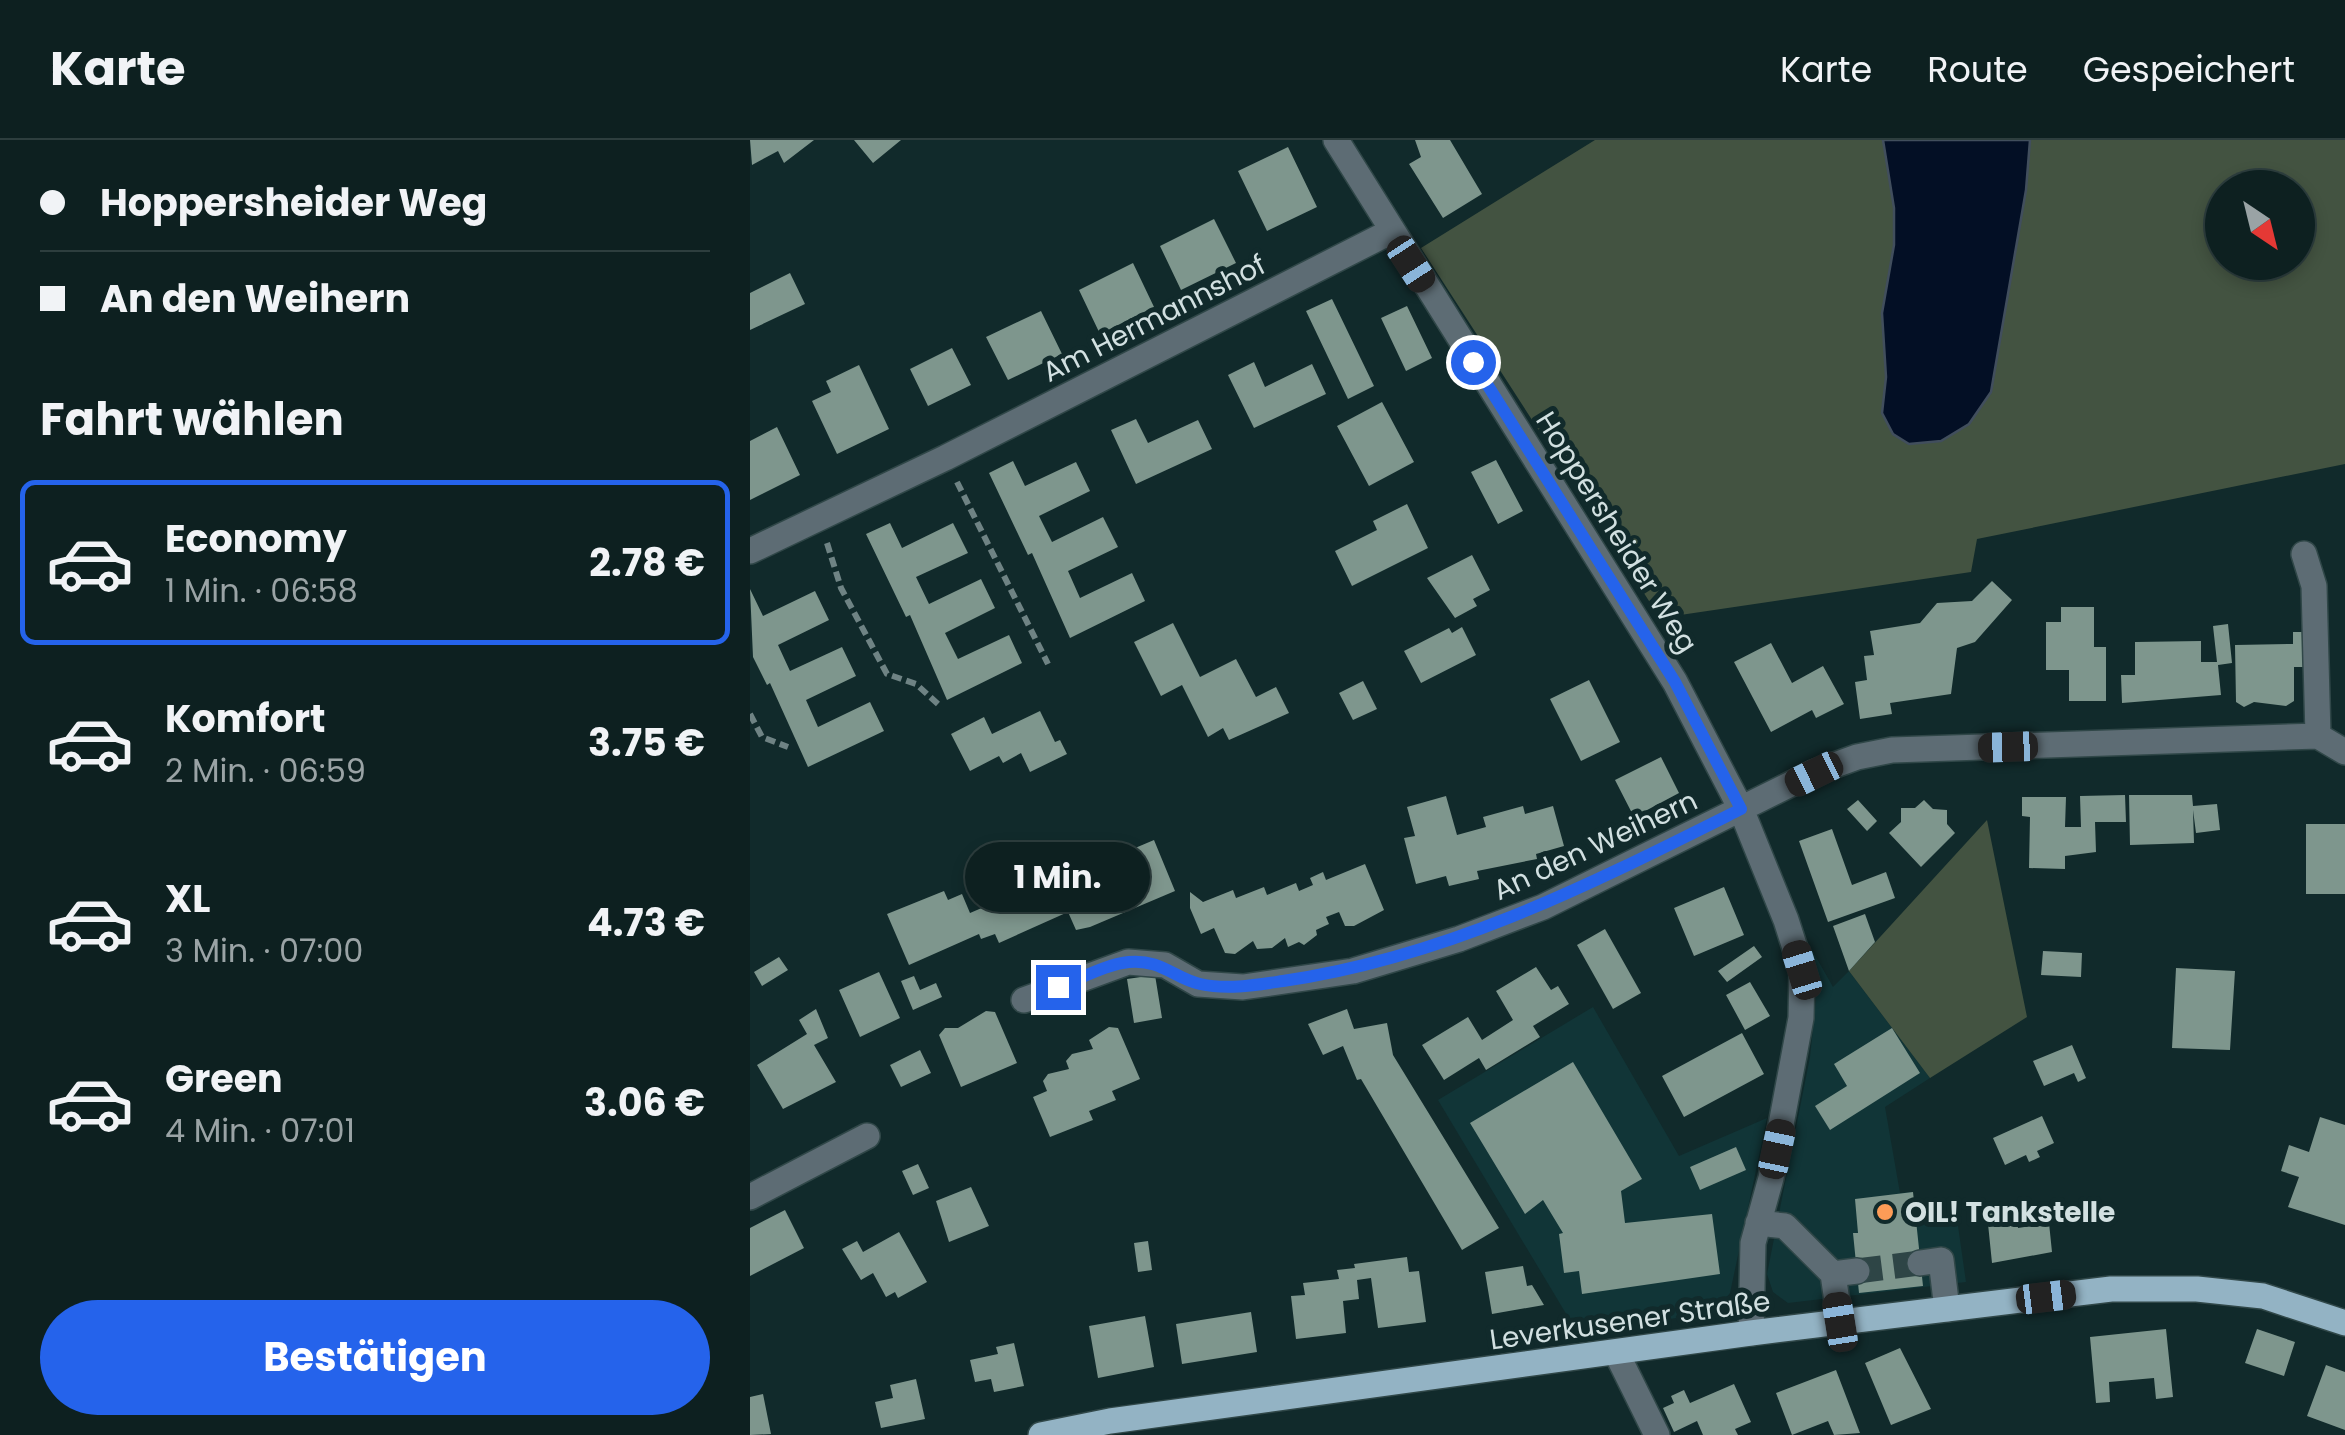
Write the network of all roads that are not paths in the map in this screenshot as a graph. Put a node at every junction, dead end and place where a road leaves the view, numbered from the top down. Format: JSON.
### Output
{"nodes":[{"id":1,"x":1336,"y":140,"type":"edge"},
{"id":2,"x":1390,"y":232,"type":"junction"},
{"id":3,"x":750,"y":551,"type":"edge"},
{"id":4,"x":2304,"y":554,"type":"dead end"},
{"id":5,"x":2318,"y":736,"type":"junction"},
{"id":6,"x":2345,"y":752,"type":"edge"},
{"id":7,"x":1741,"y":809,"type":"junction"},
{"id":8,"x":1024,"y":1000,"type":"dead end"},
{"id":9,"x":867,"y":1136,"type":"dead end"},
{"id":10,"x":750,"y":1197,"type":"edge"},
{"id":11,"x":1758,"y":1223,"type":"junction"},
{"id":12,"x":1920,"y":1263,"type":"dead end"},
{"id":13,"x":1947,"y":1309,"type":"junction"},
{"id":14,"x":1840,"y":1322,"type":"junction"},
{"id":15,"x":2345,"y":1323,"type":"edge"},
{"id":16,"x":1752,"y":1333,"type":"junction"},
{"id":17,"x":1617,"y":1354,"type":"junction"},
{"id":18,"x":1040,"y":1435,"type":"edge"},
{"id":19,"x":1657,"y":1435,"type":"edge"}],
"edges":[{"from":1,"to":2,"type":"street","name":"Hoppersheider Weg"},
{"from":2,"to":3,"type":"street","name":"Am Hermannshof"},
{"from":2,"to":7,"type":"street","name":"Hoppersheider Weg"},
{"from":4,"to":5,"type":"street"},
{"from":5,"to":6,"type":"street"},
{"from":5,"to":7,"type":"street","name":"An den Weihern"},
{"from":7,"to":8,"type":"street","name":"An den Weihern"},
{"from":7,"to":11,"type":"street","name":"Hoppersheider Weg"},
{"from":9,"to":10,"type":"street"},
{"from":11,"to":14,"type":"street"},
{"from":11,"to":16,"type":"street","name":"Hoppersheider Weg"},
{"from":12,"to":13,"type":"street"},
{"from":13,"to":14,"type":"main road","name":"Leverkusener Straße"},
{"from":13,"to":15,"type":"main road","name":"Leverkusener Straße"},
{"from":14,"to":16,"type":"main road","name":"Leverkusener Straße"},
{"from":16,"to":17,"type":"main road","name":"Leverkusener Straße"},
{"from":17,"to":18,"type":"main road","name":"Leverkusener Straße"},
{"from":17,"to":19,"type":"street"}]}
